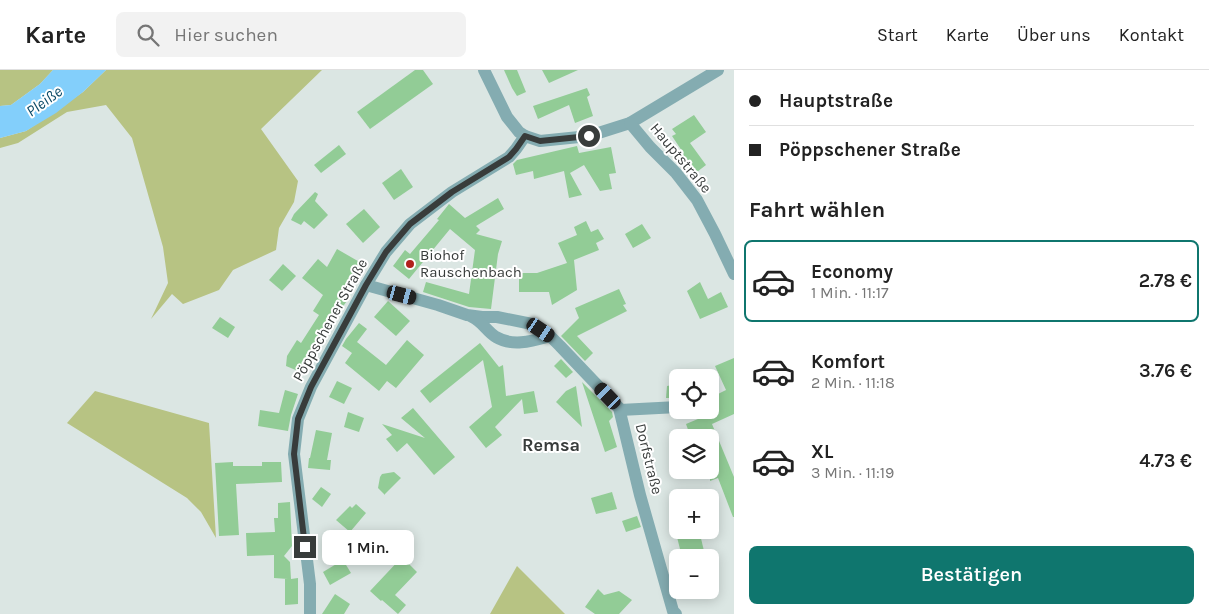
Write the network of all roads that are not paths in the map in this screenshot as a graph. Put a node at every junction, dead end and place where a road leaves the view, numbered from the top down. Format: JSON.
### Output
{"nodes":[{"id":1,"x":484,"y":70,"type":"edge"},
{"id":2,"x":718,"y":70,"type":"edge"},
{"id":3,"x":630,"y":123,"type":"junction"},
{"id":4,"x":525,"y":136,"type":"junction"},
{"id":5,"x":734,"y":274,"type":"edge"},
{"id":6,"x":366,"y":285,"type":"junction"},
{"id":7,"x":467,"y":315,"type":"junction"},
{"id":8,"x":550,"y":336,"type":"junction"},
{"id":9,"x":669,"y":407,"type":"edge"},
{"id":10,"x":620,"y":410,"type":"junction"},
{"id":11,"x":310,"y":614,"type":"edge"},
{"id":12,"x":676,"y":614,"type":"edge"}],
"edges":[{"from":1,"to":4,"type":"street"},
{"from":2,"to":3,"type":"street"},
{"from":3,"to":4,"type":"street","name":"Hauptstraße"},
{"from":3,"to":5,"type":"street","name":"Hauptstraße"},
{"from":4,"to":6,"type":"street","name":"Pöppschener Straße"},
{"from":6,"to":7,"type":"street","name":"Dorfstraße"},
{"from":6,"to":11,"type":"street","name":"Pöppschener Straße"},
{"from":7,"to":8,"type":"street","name":"Dorfstraße"},
{"from":7,"to":8,"type":"street","name":"Dorfstraße"},
{"from":8,"to":10,"type":"street","name":"Dorfstraße"},
{"from":9,"to":10,"type":"street"},
{"from":10,"to":12,"type":"street","name":"Dorfstraße"}]}
